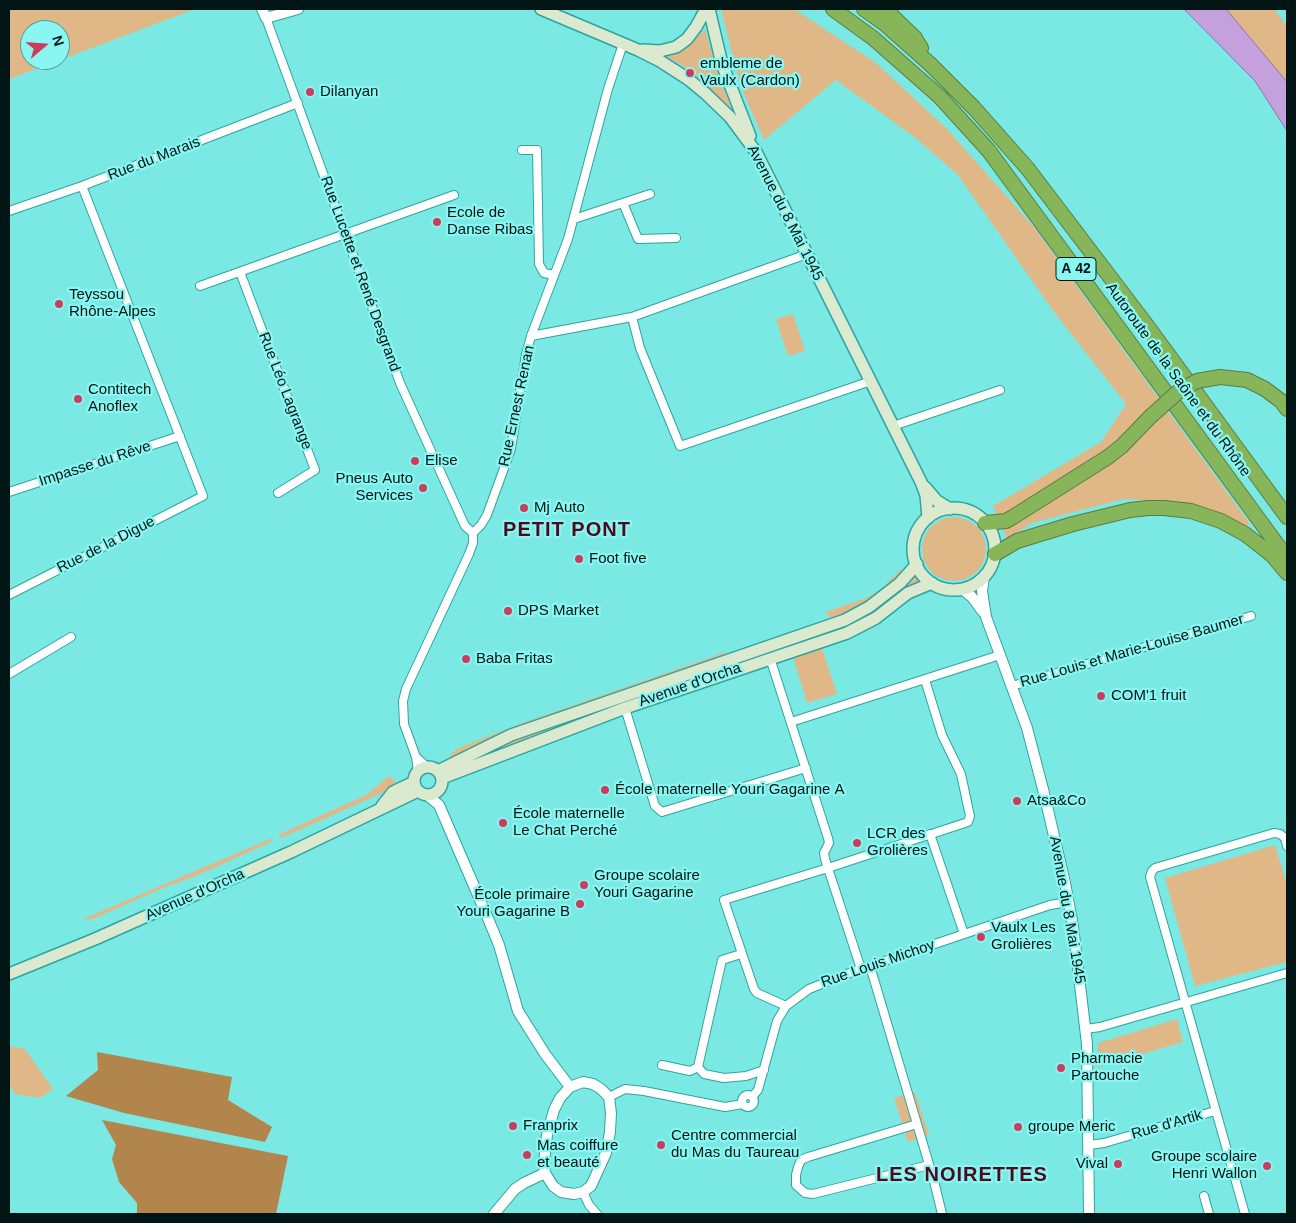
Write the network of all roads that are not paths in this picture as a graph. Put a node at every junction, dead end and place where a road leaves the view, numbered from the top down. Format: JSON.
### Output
{"nodes":[{"id":1,"x":298,"y":9,"type":"edge"},
{"id":2,"x":541,"y":9,"type":"edge"},
{"id":3,"x":708,"y":9,"type":"edge"},
{"id":4,"x":833,"y":9,"type":"edge"},
{"id":5,"x":864,"y":9,"type":"edge"},
{"id":6,"x":885,"y":9,"type":"edge"},
{"id":7,"x":264,"y":13,"type":"edge"},
{"id":8,"x":622,"y":44,"type":"junction"},
{"id":9,"x":638,"y":50,"type":"junction"},
{"id":10,"x":930,"y":64,"type":"junction"},
{"id":11,"x":298,"y":103,"type":"junction"},
{"id":12,"x":522,"y":150,"type":"dead end"},
{"id":13,"x":756,"y":152,"type":"junction"},
{"id":14,"x":82,"y":186,"type":"junction"},
{"id":15,"x":650,"y":194,"type":"dead end"},
{"id":16,"x":454,"y":195,"type":"dead end"},
{"id":17,"x":623,"y":203,"type":"junction"},
{"id":18,"x":9,"y":211,"type":"edge"},
{"id":19,"x":574,"y":219,"type":"junction"},
{"id":20,"x":345,"y":234,"type":"junction"},
{"id":21,"x":676,"y":238,"type":"dead end"},
{"id":22,"x":807,"y":254,"type":"junction"},
{"id":23,"x":240,"y":272,"type":"junction"},
{"id":24,"x":554,"y":275,"type":"junction"},
{"id":25,"x":200,"y":286,"type":"dead end"},
{"id":26,"x":632,"y":317,"type":"junction"},
{"id":27,"x":531,"y":336,"type":"junction"},
{"id":28,"x":871,"y":381,"type":"junction"},
{"id":29,"x":1000,"y":390,"type":"dead end"},
{"id":30,"x":1287,"y":408,"type":"edge"},
{"id":31,"x":893,"y":426,"type":"junction"},
{"id":32,"x":180,"y":436,"type":"junction"},
{"id":33,"x":921,"y":482,"type":"junction"},
{"id":34,"x":9,"y":492,"type":"edge"},
{"id":35,"x":278,"y":493,"type":"dead end"},
{"id":36,"x":950,"y":509,"type":"junction"},
{"id":37,"x":1287,"y":517,"type":"edge"},
{"id":38,"x":928,"y":518,"type":"junction"},
{"id":39,"x":985,"y":523,"type":"junction"},
{"id":40,"x":473,"y":533,"type":"junction"},
{"id":41,"x":994,"y":554,"type":"junction"},
{"id":42,"x":1287,"y":558,"type":"edge"},
{"id":43,"x":917,"y":564,"type":"junction"},
{"id":44,"x":1287,"y":573,"type":"edge"},
{"id":45,"x":984,"y":577,"type":"junction"},
{"id":46,"x":932,"y":583,"type":"junction"},
{"id":47,"x":962,"y":589,"type":"junction"},
{"id":48,"x":9,"y":595,"type":"edge"},
{"id":49,"x":1251,"y":616,"type":"dead end"},
{"id":50,"x":986,"y":617,"type":"junction"},
{"id":51,"x":71,"y":637,"type":"dead end"},
{"id":52,"x":1000,"y":656,"type":"junction"},
{"id":53,"x":770,"y":658,"type":"junction"},
{"id":54,"x":9,"y":674,"type":"edge"},
{"id":55,"x":925,"y":680,"type":"junction"},
{"id":56,"x":1012,"y":686,"type":"junction"},
{"id":57,"x":625,"y":708,"type":"junction"},
{"id":58,"x":791,"y":722,"type":"junction"},
{"id":59,"x":806,"y":768,"type":"junction"},
{"id":60,"x":426,"y":779,"type":"junction"},
{"id":61,"x":439,"y":790,"type":"joint"},
{"id":62,"x":439,"y":805,"type":"junction"},
{"id":63,"x":930,"y":834,"type":"junction"},
{"id":64,"x":1287,"y":846,"type":"edge"},
{"id":65,"x":828,"y":868,"type":"junction"},
{"id":66,"x":1068,"y":902,"type":"junction"},
{"id":67,"x":964,"y":934,"type":"junction"},
{"id":68,"x":741,"y":954,"type":"junction"},
{"id":69,"x":870,"y":966,"type":"junction"},
{"id":70,"x":861,"y":969,"type":"junction"},
{"id":71,"x":1287,"y":973,"type":"edge"},
{"id":72,"x":9,"y":974,"type":"edge"},
{"id":73,"x":1185,"y":1002,"type":"junction"},
{"id":74,"x":786,"y":1006,"type":"junction"},
{"id":75,"x":1086,"y":1029,"type":"junction"},
{"id":76,"x":662,"y":1065,"type":"dead end"},
{"id":77,"x":698,"y":1067,"type":"junction"},
{"id":78,"x":764,"y":1070,"type":"junction"},
{"id":79,"x":570,"y":1087,"type":"junction"},
{"id":80,"x":609,"y":1097,"type":"junction"},
{"id":81,"x":1215,"y":1111,"type":"junction"},
{"id":82,"x":917,"y":1124,"type":"junction"},
{"id":83,"x":1089,"y":1145,"type":"junction"},
{"id":84,"x":929,"y":1165,"type":"junction"},
{"id":85,"x":545,"y":1173,"type":"junction"},
{"id":86,"x":583,"y":1192,"type":"junction"},
{"id":87,"x":1204,"y":1196,"type":"dead end"},
{"id":88,"x":494,"y":1214,"type":"edge"},
{"id":89,"x":598,"y":1214,"type":"edge"},
{"id":90,"x":942,"y":1214,"type":"edge"},
{"id":91,"x":1089,"y":1214,"type":"edge"},
{"id":92,"x":1209,"y":1214,"type":"edge"},
{"id":93,"x":1245,"y":1214,"type":"edge"}],
"edges":[{"from":1,"to":7,"type":"street"},
{"from":2,"to":8,"type":"main road","name":"Avenue du 8 Mai 1945"},
{"from":3,"to":9,"type":"main road"},
{"from":3,"to":13,"type":"main road"},
{"from":4,"to":42,"type":"highway","name":"Autoroute de la Saône et du Rhône","number":"A 42"},
{"from":5,"to":10,"type":"highway","name":"Autoroute de la Saône et du Rhône","number":"A 42"},
{"from":6,"to":10,"type":"highway"},
{"from":7,"to":11,"type":"street","name":"Rue Lucette et René Desgrand"},
{"from":8,"to":9,"type":"main road","name":"Avenue du 8 Mai 1945"},
{"from":8,"to":19,"type":"street","name":"Rue Ernest Renan"},
{"from":9,"to":13,"type":"main road","name":"Avenue du 8 Mai 1945"},
{"from":10,"to":37,"type":"highway","name":"Autoroute de la Saône et du Rhône","number":"A 42"},
{"from":11,"to":14,"type":"street","name":"Rue du Marais"},
{"from":11,"to":20,"type":"street","name":"Rue Lucette et René Desgrand"},
{"from":12,"to":24,"type":"street"},
{"from":13,"to":22,"type":"main road","name":"Avenue du 8 Mai 1945"},
{"from":14,"to":18,"type":"street","name":"Rue du Marais"},
{"from":14,"to":32,"type":"street"},
{"from":15,"to":17,"type":"street"},
{"from":16,"to":20,"type":"street"},
{"from":17,"to":19,"type":"street"},
{"from":17,"to":21,"type":"street"},
{"from":19,"to":24,"type":"street","name":"Rue Ernest Renan"},
{"from":20,"to":23,"type":"street"},
{"from":20,"to":40,"type":"street","name":"Rue Lucette et René Desgrand"},
{"from":22,"to":26,"type":"street"},
{"from":22,"to":28,"type":"main road","name":"Avenue du 8 Mai 1945"},
{"from":23,"to":25,"type":"street"},
{"from":23,"to":35,"type":"street","name":"Rue Léo Lagrange"},
{"from":24,"to":27,"type":"street","name":"Rue Ernest Renan"},
{"from":26,"to":27,"type":"street"},
{"from":26,"to":28,"type":"street"},
{"from":27,"to":40,"type":"street","name":"Rue Ernest Renan"},
{"from":28,"to":31,"type":"main road","name":"Avenue du 8 Mai 1945"},
{"from":29,"to":31,"type":"street"},
{"from":30,"to":39,"type":"highway","bridge":true},
{"from":31,"to":33,"type":"main road","name":"Avenue du 8 Mai 1945"},
{"from":32,"to":34,"type":"street","name":"Impasse du Rêve"},
{"from":32,"to":48,"type":"street","name":"Rue de la Digue"},
{"from":33,"to":36,"type":"main road","name":"Avenue du 8 Mai 1945"},
{"from":33,"to":38,"type":"main road","name":"Avenue du 8 Mai 1945"},
{"from":36,"to":38,"type":"main road"},
{"from":36,"to":39,"type":"main road"},
{"from":38,"to":43,"type":"main road"},
{"from":39,"to":41,"type":"main road"},
{"from":40,"to":60,"type":"street","name":"Rue Ernest Renan"},
{"from":41,"to":44,"type":"highway"},
{"from":41,"to":45,"type":"main road"},
{"from":43,"to":46,"type":"main road"},
{"from":43,"to":60,"type":"main road","name":"Avenue d'Orcha"},
{"from":45,"to":47,"type":"main road"},
{"from":45,"to":50,"type":"street","name":"Avenue du 8 Mai 1945"},
{"from":46,"to":47,"type":"main road"},
{"from":46,"to":53,"type":"main road","name":"Avenue d'Orcha"},
{"from":47,"to":50,"type":"street","name":"Avenue du 8 Mai 1945"},
{"from":49,"to":56,"type":"street","name":"Rue Louis et Marie-Louise Baumer"},
{"from":50,"to":52,"type":"street","name":"Avenue du 8 Mai 1945"},
{"from":51,"to":54,"type":"street"},
{"from":52,"to":55,"type":"street"},
{"from":52,"to":56,"type":"street","name":"Avenue du 8 Mai 1945"},
{"from":53,"to":57,"type":"main road","name":"Avenue d'Orcha"},
{"from":53,"to":58,"type":"street"},
{"from":55,"to":58,"type":"street"},
{"from":55,"to":63,"type":"street"},
{"from":56,"to":66,"type":"street","name":"Avenue du 8 Mai 1945"},
{"from":57,"to":59,"type":"street"},
{"from":57,"to":60,"type":"main road","name":"Avenue d'Orcha"},
{"from":58,"to":59,"type":"street"},
{"from":59,"to":65,"type":"street"},
{"from":60,"to":61,"type":"main road"},
{"from":60,"to":62,"type":"street","name":"Rue Ernest Renan"},
{"from":60,"to":72,"type":"main road","name":"Avenue d'Orcha"},
{"from":61,"to":62,"type":"street","name":"Rue Ernest Renan"},
{"from":62,"to":79,"type":"street","name":"Rue Ernest Renan"},
{"from":63,"to":65,"type":"street"},
{"from":63,"to":67,"type":"street"},
{"from":64,"to":73,"type":"street"},
{"from":65,"to":68,"type":"street"},
{"from":65,"to":70,"type":"street"},
{"from":66,"to":67,"type":"street","name":"Rue Louis Michoy"},
{"from":66,"to":75,"type":"street","name":"Avenue du 8 Mai 1945"},
{"from":67,"to":69,"type":"street","name":"Rue Louis Michoy"},
{"from":68,"to":74,"type":"street"},
{"from":68,"to":77,"type":"street"},
{"from":69,"to":70,"type":"street","name":"Rue Louis Michoy"},
{"from":69,"to":82,"type":"street"},
{"from":70,"to":74,"type":"street","name":"Rue Louis Michoy"},
{"from":71,"to":73,"type":"street"},
{"from":73,"to":75,"type":"street"},
{"from":73,"to":81,"type":"street"},
{"from":74,"to":78,"type":"street","name":"Rue Louis Michoy"},
{"from":75,"to":83,"type":"street","name":"Avenue du 8 Mai 1945"},
{"from":76,"to":77,"type":"street"},
{"from":77,"to":78,"type":"street"},
{"from":78,"to":80,"type":"street","name":"Rue Louis Michoy"},
{"from":79,"to":80,"type":"street"},
{"from":79,"to":85,"type":"street"},
{"from":80,"to":86,"type":"street"},
{"from":81,"to":83,"type":"street","name":"Rue d'Artik"},
{"from":81,"to":93,"type":"street"},
{"from":82,"to":84,"type":"street"},
{"from":82,"to":84,"type":"street"},
{"from":83,"to":91,"type":"street","name":"Avenue du 8 Mai 1945"},
{"from":84,"to":90,"type":"street"},
{"from":85,"to":86,"type":"street"},
{"from":85,"to":88,"type":"street"},
{"from":86,"to":89,"type":"street"},
{"from":87,"to":92,"type":"street"}]}
